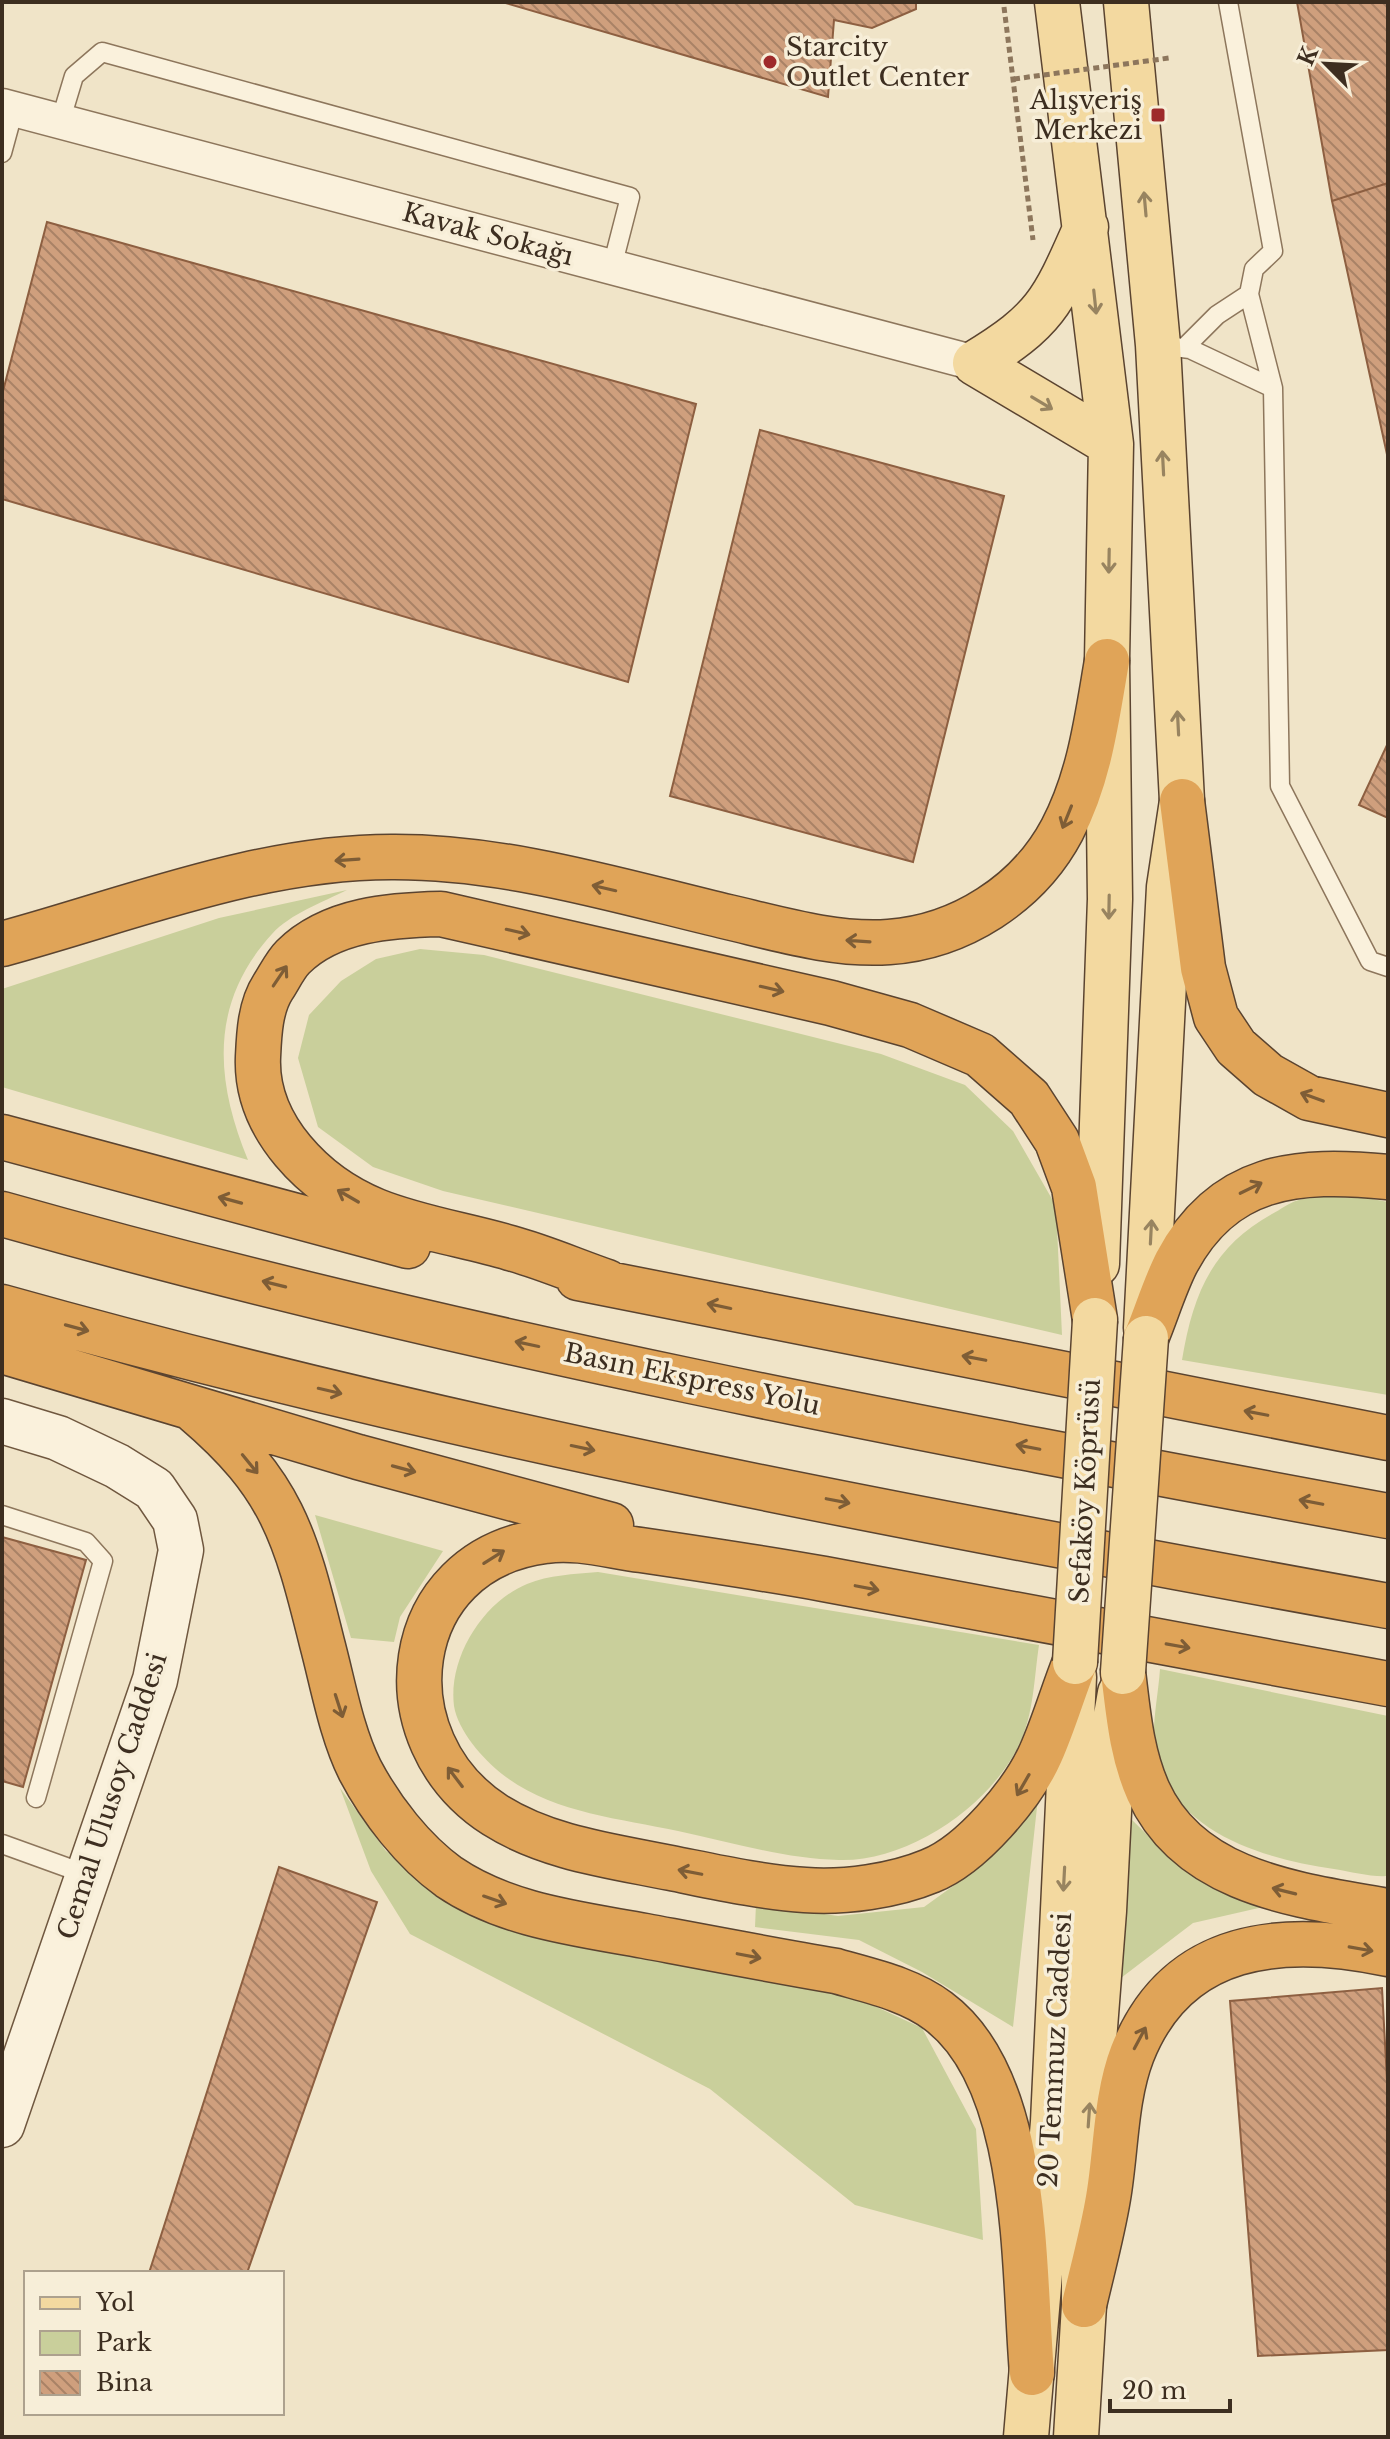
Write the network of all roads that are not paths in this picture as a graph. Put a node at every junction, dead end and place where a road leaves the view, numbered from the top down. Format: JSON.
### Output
{"nodes":[{"id":1,"x":1057,"y":2,"type":"edge"},
{"id":2,"x":1126,"y":2,"type":"edge"},
{"id":3,"x":1228,"y":2,"type":"edge"},
{"id":4,"x":8,"y":107,"type":"edge"},
{"id":5,"x":61,"y":119,"type":"junction"},
{"id":6,"x":2,"y":153,"type":"edge"},
{"id":7,"x":1087,"y":225,"type":"junction"},
{"id":8,"x":612,"y":267,"type":"junction"},
{"id":9,"x":1249,"y":294,"type":"junction"},
{"id":10,"x":1171,"y":346,"type":"junction"},
{"id":11,"x":975,"y":363,"type":"junction"},
{"id":12,"x":1273,"y":388,"type":"junction"},
{"id":13,"x":1111,"y":444,"type":"junction"},
{"id":14,"x":1107,"y":661,"type":"junction"},
{"id":15,"x":1182,"y":801,"type":"junction"},
{"id":16,"x":2,"y":944,"type":"edge"},
{"id":17,"x":1388,"y":967,"type":"edge"},
{"id":18,"x":1388,"y":1115,"type":"edge"},
{"id":19,"x":2,"y":1137,"type":"edge"},
{"id":20,"x":1388,"y":1177,"type":"edge"},
{"id":21,"x":2,"y":1214,"type":"edge"},
{"id":22,"x":607,"y":1282,"type":"junction"},
{"id":23,"x":2,"y":1307,"type":"edge"},
{"id":24,"x":1095,"y":1320,"type":"junction"},
{"id":25,"x":1146,"y":1338,"type":"junction"},
{"id":26,"x":2,"y":1351,"type":"edge"},
{"id":27,"x":194,"y":1410,"type":"junction"},
{"id":28,"x":2,"y":1421,"type":"edge"},
{"id":29,"x":1379,"y":1435,"type":"edge"},
{"id":30,"x":2,"y":1515,"type":"edge"},
{"id":31,"x":1388,"y":1516,"type":"edge"},
{"id":32,"x":736,"y":1563,"type":"junction"},
{"id":33,"x":1388,"y":1606,"type":"edge"},
{"id":34,"x":1075,"y":1662,"type":"junction"},
{"id":35,"x":1123,"y":1672,"type":"junction"},
{"id":36,"x":1388,"y":1684,"type":"edge"},
{"id":37,"x":36,"y":1798,"type":"dead end"},
{"id":38,"x":2,"y":1844,"type":"edge"},
{"id":39,"x":88,"y":1875,"type":"junction"},
{"id":40,"x":1388,"y":1911,"type":"edge"},
{"id":41,"x":1388,"y":1954,"type":"edge"},
{"id":42,"x":2,"y":2125,"type":"edge"},
{"id":43,"x":1084,"y":2305,"type":"junction"},
{"id":44,"x":1032,"y":2373,"type":"junction"},
{"id":45,"x":1026,"y":2437,"type":"edge"},
{"id":46,"x":1076,"y":2437,"type":"edge"}],
"edges":[{"from":1,"to":7,"type":"main road","name":"Sefaköy Köprüsü"},
{"from":10,"to":2,"type":"main road","name":"Sefaköy Köprüsü","one_way":true},
{"from":3,"to":9,"type":"lane"},
{"from":4,"to":5,"type":"street","name":"Kavak Sokağı"},
{"from":4,"to":6,"type":"lane"},
{"from":5,"to":8,"type":"street","name":"Kavak Sokağı"},
{"from":5,"to":8,"type":"lane"},
{"from":7,"to":11,"type":"main road"},
{"from":7,"to":13,"type":"main road","name":"Sefaköy Köprüsü","one_way":true},
{"from":8,"to":11,"type":"street","name":"Kavak Sokağı"},
{"from":9,"to":10,"type":"lane"},
{"from":9,"to":12,"type":"lane"},
{"from":10,"to":12,"type":"lane"},
{"from":15,"to":10,"type":"main road","name":"Sefaköy Köprüsü","one_way":true},
{"from":11,"to":13,"type":"main road","one_way":true},
{"from":12,"to":17,"type":"lane"},
{"from":13,"to":14,"type":"main road","name":"Sefaköy Köprüsü","one_way":true},
{"from":14,"to":16,"type":"highway","one_way":true},
{"from":14,"to":24,"type":"main road","name":"Sefaköy Köprüsü","one_way":true},
{"from":18,"to":15,"type":"highway","one_way":true},
{"from":25,"to":15,"type":"main road","name":"Sefaköy Köprüsü","one_way":true},
{"from":22,"to":19,"type":"highway","one_way":true},
{"from":25,"to":20,"type":"highway","one_way":true},
{"from":31,"to":21,"type":"highway","name":"Basın Ekspress Yolu","one_way":true},
{"from":22,"to":24,"type":"highway","one_way":true},
{"from":29,"to":22,"type":"highway","one_way":true},
{"from":23,"to":33,"type":"highway","one_way":true},
{"from":24,"to":34,"type":"main road","name":"Sefaköy Köprüsü","bridge":true},
{"from":25,"to":35,"type":"main road","name":"Sefaköy Köprüsü","bridge":true},
{"from":26,"to":27,"type":"highway"},
{"from":27,"to":32,"type":"highway","one_way":true},
{"from":27,"to":44,"type":"highway","one_way":true},
{"from":28,"to":39,"type":"main road","name":"Cemal Ulusoy Caddesi"},
{"from":30,"to":37,"type":"lane"},
{"from":34,"to":32,"type":"highway","one_way":true},
{"from":32,"to":36,"type":"highway","one_way":true},
{"from":34,"to":44,"type":"main road","name":"20 Temmuz Caddesi","one_way":true},
{"from":40,"to":35,"type":"highway","one_way":true},
{"from":43,"to":35,"type":"main road","name":"Sefaköy Köprüsü","one_way":true},
{"from":38,"to":39,"type":"lane"},
{"from":39,"to":42,"type":"main road","name":"Cemal Ulusoy Caddesi"},
{"from":43,"to":41,"type":"highway","one_way":true},
{"from":43,"to":46,"type":"main road","name":"Sefaköy Köprüsü"},
{"from":44,"to":45,"type":"main road","name":"20 Temmuz Caddesi"}]}
